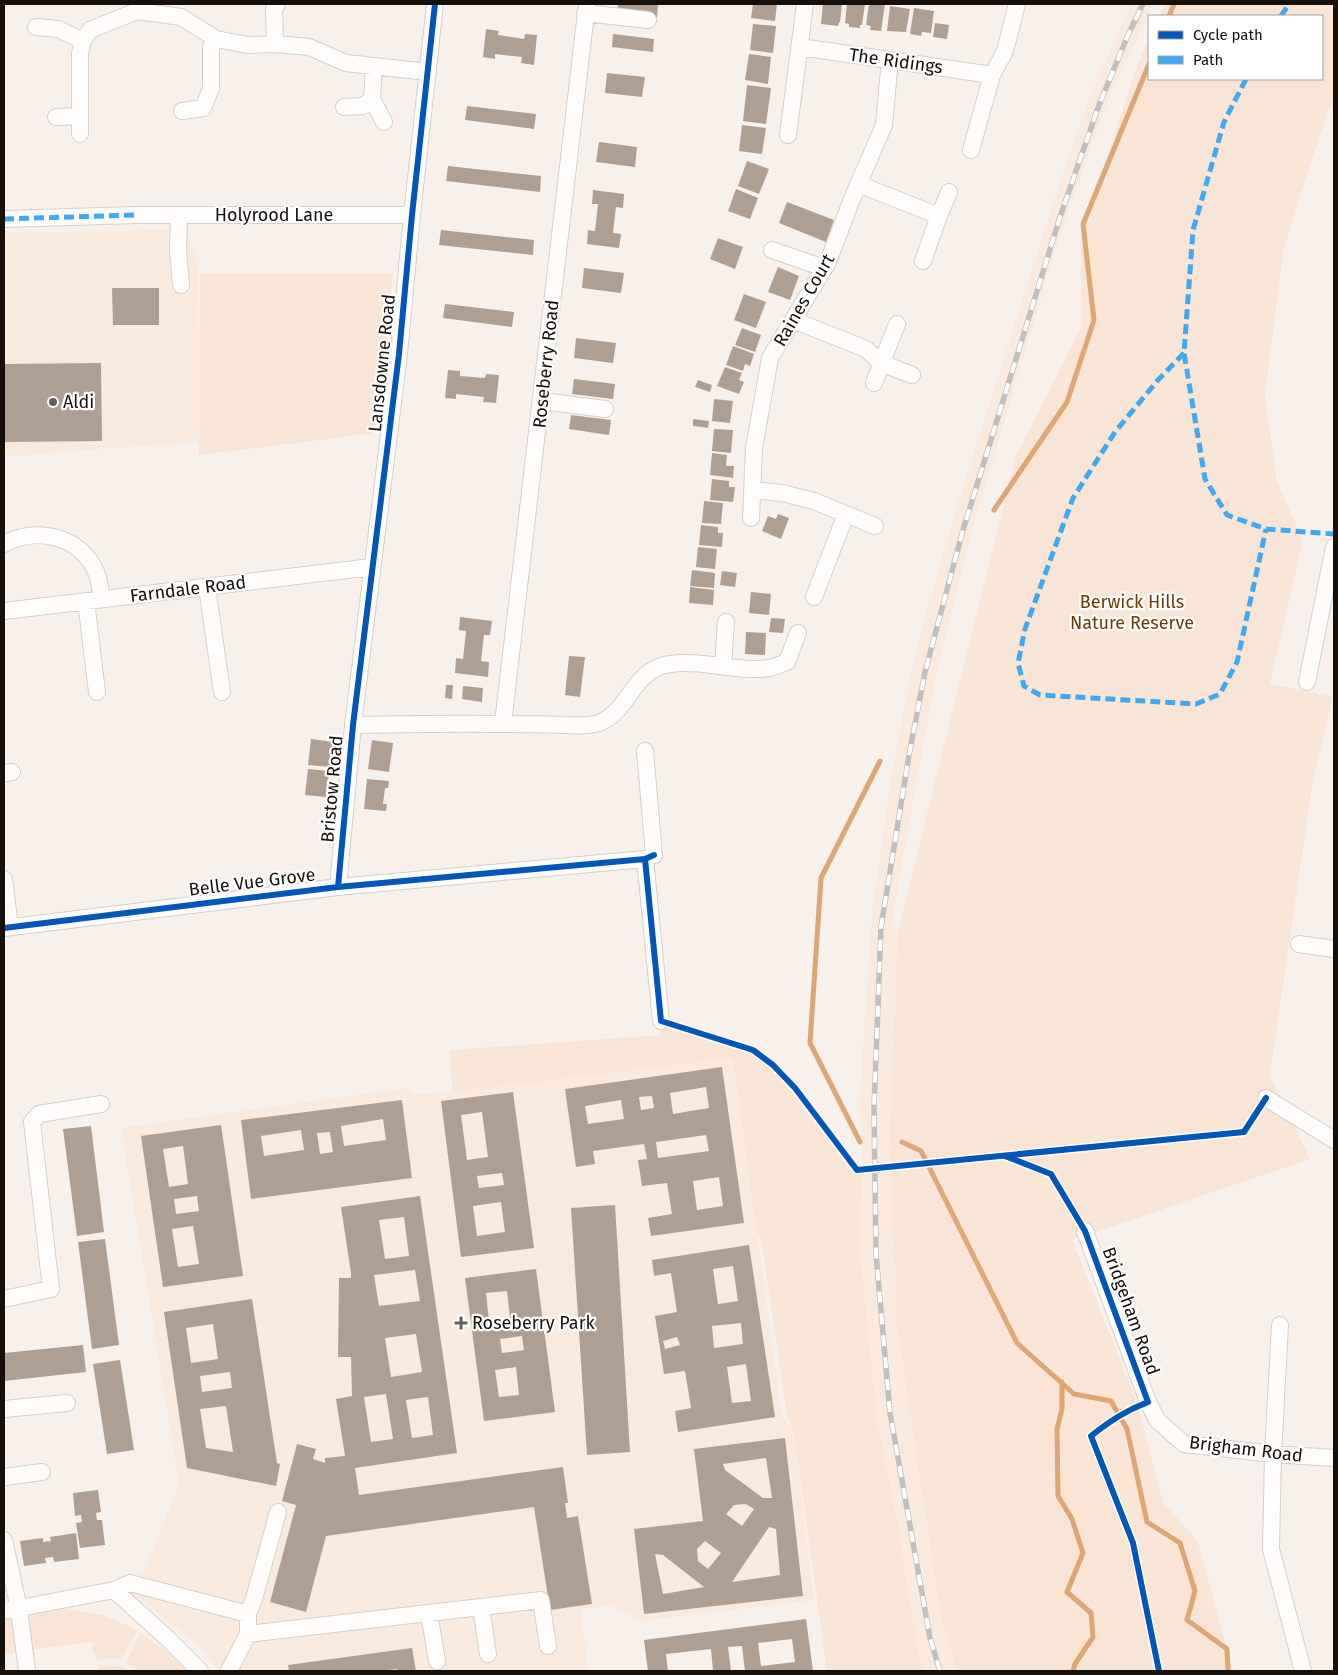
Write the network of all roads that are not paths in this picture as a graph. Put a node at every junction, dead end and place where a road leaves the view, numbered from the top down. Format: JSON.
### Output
{"nodes":[{"id":1,"x":277,"y":4,"type":"edge"},
{"id":2,"x":435,"y":4,"type":"edge"},
{"id":3,"x":805,"y":4,"type":"edge"},
{"id":4,"x":1016,"y":4,"type":"edge"},
{"id":5,"x":137,"y":7,"type":"edge"},
{"id":6,"x":586,"y":8,"type":"edge"},
{"id":7,"x":648,"y":20,"type":"dead end"},
{"id":8,"x":36,"y":27,"type":"dead end"},
{"id":9,"x":216,"y":40,"type":"junction"},
{"id":10,"x":83,"y":41,"type":"junction"},
{"id":11,"x":274,"y":44,"type":"junction"},
{"id":12,"x":800,"y":47,"type":"junction"},
{"id":13,"x":890,"y":60,"type":"junction"},
{"id":14,"x":374,"y":66,"type":"junction"},
{"id":15,"x":428,"y":72,"type":"junction"},
{"id":16,"x":992,"y":75,"type":"junction"},
{"id":17,"x":372,"y":99,"type":"junction"},
{"id":18,"x":344,"y":107,"type":"dead end"},
{"id":19,"x":182,"y":111,"type":"dead end"},
{"id":20,"x":80,"y":116,"type":"junction"},
{"id":21,"x":56,"y":117,"type":"dead end"},
{"id":22,"x":384,"y":122,"type":"dead end"},
{"id":23,"x":80,"y":134,"type":"dead end"},
{"id":24,"x":788,"y":135,"type":"dead end"},
{"id":25,"x":971,"y":150,"type":"dead end"},
{"id":26,"x":858,"y":184,"type":"junction"},
{"id":27,"x":948,"y":192,"type":"dead end"},
{"id":28,"x":179,"y":215,"type":"junction"},
{"id":29,"x":412,"y":215,"type":"junction"},
{"id":30,"x":940,"y":216,"type":"junction"},
{"id":31,"x":4,"y":219,"type":"edge"},
{"id":32,"x":772,"y":250,"type":"dead end"},
{"id":33,"x":923,"y":261,"type":"dead end"},
{"id":34,"x":824,"y":268,"type":"junction"},
{"id":35,"x":180,"y":286,"type":"dead end"},
{"id":36,"x":793,"y":320,"type":"junction"},
{"id":37,"x":897,"y":324,"type":"dead end"},
{"id":38,"x":881,"y":363,"type":"junction"},
{"id":39,"x":912,"y":375,"type":"dead end"},
{"id":40,"x":874,"y":383,"type":"dead end"},
{"id":41,"x":542,"y":401,"type":"junction"},
{"id":42,"x":605,"y":409,"type":"dead end"},
{"id":43,"x":753,"y":490,"type":"junction"},
{"id":44,"x":846,"y":514,"type":"junction"},
{"id":45,"x":752,"y":518,"type":"dead end"},
{"id":46,"x":875,"y":526,"type":"dead end"},
{"id":47,"x":4,"y":544,"type":"edge"},
{"id":48,"x":1334,"y":547,"type":"edge"},
{"id":49,"x":372,"y":566,"type":"junction"},
{"id":50,"x":208,"y":587,"type":"junction"},
{"id":51,"x":814,"y":597,"type":"dead end"},
{"id":52,"x":94,"y":600,"type":"junction"},
{"id":53,"x":4,"y":611,"type":"edge"},
{"id":54,"x":726,"y":622,"type":"dead end"},
{"id":55,"x":798,"y":632,"type":"dead end"},
{"id":56,"x":723,"y":666,"type":"junction"},
{"id":57,"x":1307,"y":682,"type":"dead end"},
{"id":58,"x":97,"y":692,"type":"dead end"},
{"id":59,"x":222,"y":692,"type":"dead end"},
{"id":60,"x":503,"y":724,"type":"junction"},
{"id":61,"x":353,"y":725,"type":"junction"},
{"id":62,"x":645,"y":752,"type":"dead end"},
{"id":63,"x":649,"y":857,"type":"junction"},
{"id":64,"x":4,"y":879,"type":"edge"},
{"id":65,"x":338,"y":887,"type":"junction"},
{"id":66,"x":7,"y":928,"type":"edge"},
{"id":67,"x":1299,"y":944,"type":"dead end"},
{"id":68,"x":1334,"y":949,"type":"edge"},
{"id":69,"x":661,"y":1021,"type":"dead end"},
{"id":70,"x":1266,"y":1098,"type":"dead end"},
{"id":71,"x":101,"y":1104,"type":"dead end"},
{"id":72,"x":1334,"y":1140,"type":"edge"},
{"id":73,"x":1085,"y":1231,"type":"dead end"},
{"id":74,"x":4,"y":1299,"type":"edge"},
{"id":75,"x":1280,"y":1325,"type":"dead end"},
{"id":76,"x":1148,"y":1402,"type":"joint"},
{"id":77,"x":67,"y":1403,"type":"dead end"},
{"id":78,"x":4,"y":1408,"type":"edge"},
{"id":79,"x":1273,"y":1454,"type":"junction"},
{"id":80,"x":1334,"y":1458,"type":"edge"},
{"id":81,"x":42,"y":1472,"type":"dead end"},
{"id":82,"x":4,"y":1477,"type":"edge"},
{"id":83,"x":278,"y":1512,"type":"dead end"},
{"id":84,"x":4,"y":1540,"type":"edge"},
{"id":85,"x":114,"y":1590,"type":"junction"},
{"id":86,"x":481,"y":1607,"type":"junction"},
{"id":87,"x":11,"y":1610,"type":"edge"},
{"id":88,"x":429,"y":1613,"type":"junction"},
{"id":89,"x":248,"y":1614,"type":"junction"},
{"id":90,"x":248,"y":1634,"type":"junction"},
{"id":91,"x":548,"y":1646,"type":"dead end"},
{"id":92,"x":488,"y":1654,"type":"dead end"},
{"id":93,"x":437,"y":1661,"type":"dead end"},
{"id":94,"x":27,"y":1671,"type":"edge"},
{"id":95,"x":200,"y":1671,"type":"edge"},
{"id":96,"x":230,"y":1671,"type":"edge"},
{"id":97,"x":1303,"y":1671,"type":"edge"}],
"edges":[{"from":1,"to":11,"type":"street"},
{"from":2,"to":15,"type":"street","name":"Lansdowne Road"},
{"from":3,"to":12,"type":"street"},
{"from":4,"to":16,"type":"street"},
{"from":5,"to":9,"type":"street"},
{"from":5,"to":10,"type":"street"},
{"from":6,"to":7,"type":"street"},
{"from":6,"to":41,"type":"street","name":"Roseberry Road"},
{"from":8,"to":10,"type":"street"},
{"from":9,"to":11,"type":"street"},
{"from":9,"to":19,"type":"street"},
{"from":10,"to":20,"type":"street"},
{"from":11,"to":14,"type":"street"},
{"from":12,"to":13,"type":"street","name":"The Ridings"},
{"from":12,"to":24,"type":"street"},
{"from":13,"to":16,"type":"street","name":"The Ridings"},
{"from":13,"to":26,"type":"street","name":"Raines Court"},
{"from":14,"to":15,"type":"street"},
{"from":14,"to":17,"type":"street"},
{"from":15,"to":29,"type":"street","name":"Lansdowne Road"},
{"from":16,"to":25,"type":"street"},
{"from":17,"to":18,"type":"street"},
{"from":17,"to":22,"type":"street"},
{"from":20,"to":21,"type":"street"},
{"from":20,"to":23,"type":"street"},
{"from":26,"to":30,"type":"street"},
{"from":26,"to":34,"type":"street","name":"Raines Court"},
{"from":27,"to":30,"type":"street"},
{"from":28,"to":29,"type":"street","name":"Holyrood Lane"},
{"from":28,"to":31,"type":"street","name":"Holyrood Lane"},
{"from":28,"to":35,"type":"street"},
{"from":29,"to":49,"type":"street","name":"Lansdowne Road"},
{"from":30,"to":33,"type":"street"},
{"from":32,"to":34,"type":"street"},
{"from":34,"to":36,"type":"street","name":"Raines Court"},
{"from":36,"to":38,"type":"street"},
{"from":36,"to":43,"type":"street","name":"Raines Court"},
{"from":37,"to":38,"type":"street"},
{"from":38,"to":39,"type":"street"},
{"from":38,"to":40,"type":"street"},
{"from":41,"to":42,"type":"street"},
{"from":41,"to":60,"type":"street","name":"Roseberry Road"},
{"from":43,"to":44,"type":"street"},
{"from":43,"to":45,"type":"street","name":"Raines Court"},
{"from":44,"to":46,"type":"street"},
{"from":44,"to":51,"type":"street"},
{"from":47,"to":52,"type":"street"},
{"from":48,"to":57,"type":"street"},
{"from":49,"to":50,"type":"street","name":"Farndale Road"},
{"from":49,"to":61,"type":"street","name":"Lansdowne Road"},
{"from":50,"to":52,"type":"street","name":"Farndale Road"},
{"from":50,"to":59,"type":"street"},
{"from":52,"to":53,"type":"street","name":"Farndale Road"},
{"from":52,"to":58,"type":"street"},
{"from":54,"to":56,"type":"street"},
{"from":55,"to":56,"type":"street"},
{"from":56,"to":60,"type":"street"},
{"from":60,"to":61,"type":"street"},
{"from":61,"to":65,"type":"street","name":"Bristow Road"},
{"from":62,"to":63,"type":"street"},
{"from":63,"to":65,"type":"street","name":"Belle Vue Grove"},
{"from":63,"to":69,"type":"street"},
{"from":64,"to":66,"type":"street"},
{"from":65,"to":66,"type":"street","name":"Belle Vue Grove"},
{"from":67,"to":68,"type":"street"},
{"from":70,"to":72,"type":"street"},
{"from":71,"to":74,"type":"street"},
{"from":73,"to":76,"type":"street","name":"Bridgeham Road"},
{"from":75,"to":79,"type":"street"},
{"from":76,"to":79,"type":"street","name":"Brigham Road"},
{"from":77,"to":78,"type":"street"},
{"from":79,"to":80,"type":"street","name":"Brigham Road"},
{"from":79,"to":97,"type":"street"},
{"from":81,"to":82,"type":"street"},
{"from":83,"to":89,"type":"street"},
{"from":84,"to":87,"type":"street"},
{"from":85,"to":87,"type":"street"},
{"from":85,"to":89,"type":"street"},
{"from":85,"to":95,"type":"street"},
{"from":86,"to":88,"type":"street"},
{"from":86,"to":91,"type":"street"},
{"from":86,"to":92,"type":"street"},
{"from":87,"to":94,"type":"street"},
{"from":88,"to":90,"type":"street"},
{"from":88,"to":93,"type":"street"},
{"from":89,"to":90,"type":"street"},
{"from":90,"to":96,"type":"street"}]}
